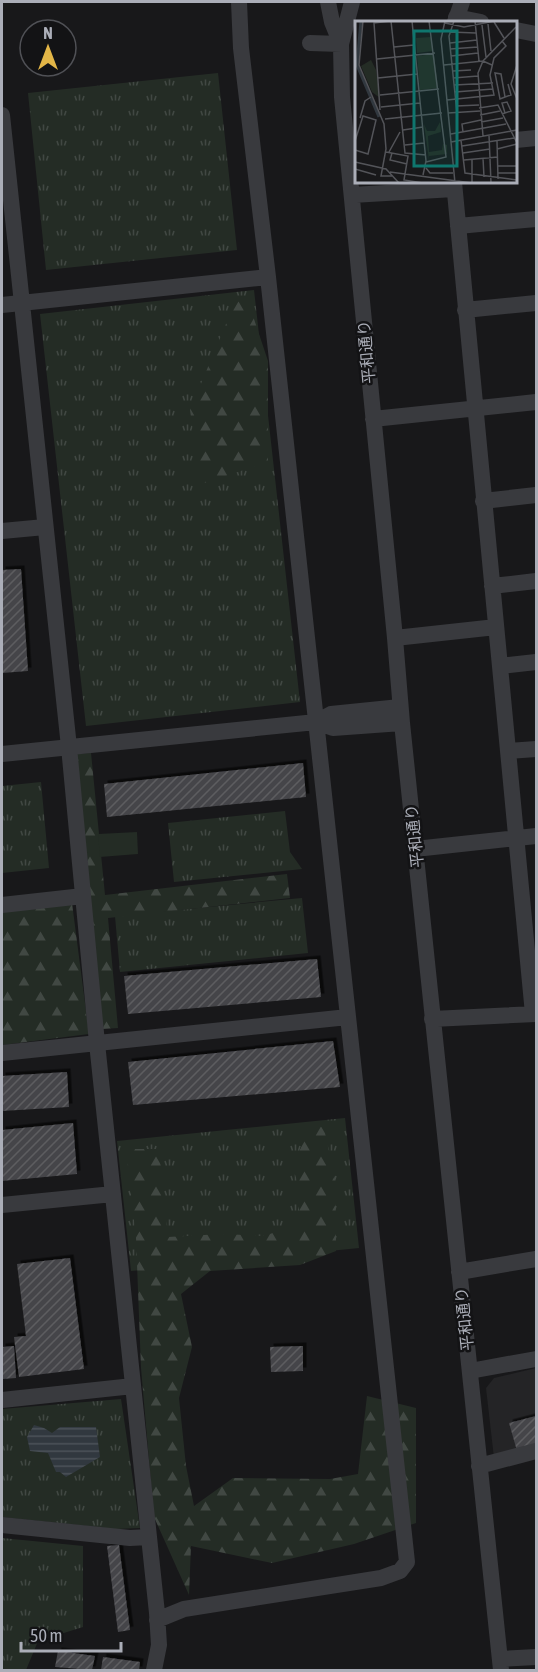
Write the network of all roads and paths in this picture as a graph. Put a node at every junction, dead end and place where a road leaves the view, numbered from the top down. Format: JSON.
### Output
{"nodes":[{"id":1,"x":239,"y":2,"type":"edge"},
{"id":2,"x":328,"y":2,"type":"edge"},
{"id":3,"x":352,"y":2,"type":"edge"},
{"id":4,"x":458,"y":14,"type":"edge"},
{"id":5,"x":478,"y":21,"type":"edge"},
{"id":6,"x":517,"y":30,"type":"edge"},
{"id":7,"x":537,"y":34,"type":"edge"},
{"id":8,"x":310,"y":43,"type":"dead end"},
{"id":9,"x":342,"y":44,"type":"junction"},
{"id":10,"x":2,"y":115,"type":"edge"},
{"id":11,"x":537,"y":138,"type":"edge"},
{"id":12,"x":517,"y":140,"type":"edge"},
{"id":13,"x":4,"y":173,"type":"edge"},
{"id":14,"x":454,"y":185,"type":"edge"},
{"id":15,"x":352,"y":195,"type":"junction"},
{"id":16,"x":537,"y":219,"type":"edge"},
{"id":17,"x":458,"y":226,"type":"junction"},
{"id":18,"x":268,"y":277,"type":"junction"},
{"id":19,"x":21,"y":303,"type":"junction"},
{"id":20,"x":537,"y":303,"type":"edge"},
{"id":21,"x":2,"y":305,"type":"edge"},
{"id":22,"x":465,"y":310,"type":"junction"},
{"id":23,"x":537,"y":402,"type":"edge"},
{"id":24,"x":474,"y":409,"type":"junction"},
{"id":25,"x":373,"y":419,"type":"junction"},
{"id":26,"x":537,"y":495,"type":"edge"},
{"id":27,"x":483,"y":501,"type":"junction"},
{"id":28,"x":45,"y":527,"type":"junction"},
{"id":29,"x":2,"y":531,"type":"edge"},
{"id":30,"x":537,"y":581,"type":"edge"},
{"id":31,"x":492,"y":586,"type":"junction"},
{"id":32,"x":496,"y":627,"type":"junction"},
{"id":33,"x":395,"y":638,"type":"junction"},
{"id":34,"x":537,"y":662,"type":"edge"},
{"id":35,"x":500,"y":666,"type":"junction"},
{"id":36,"x":401,"y":715,"type":"junction"},
{"id":37,"x":316,"y":722,"type":"junction"},
{"id":38,"x":69,"y":747,"type":"junction"},
{"id":39,"x":537,"y":749,"type":"edge"},
{"id":40,"x":508,"y":751,"type":"junction"},
{"id":41,"x":2,"y":754,"type":"edge"},
{"id":42,"x":537,"y":836,"type":"edge"},
{"id":43,"x":516,"y":838,"type":"junction"},
{"id":44,"x":415,"y":849,"type":"junction"},
{"id":45,"x":83,"y":896,"type":"junction"},
{"id":46,"x":2,"y":904,"type":"edge"},
{"id":47,"x":531,"y":934,"type":"edge"},
{"id":48,"x":535,"y":1014,"type":"edge"},
{"id":49,"x":348,"y":1017,"type":"junction"},
{"id":50,"x":432,"y":1019,"type":"junction"},
{"id":51,"x":97,"y":1043,"type":"junction"},
{"id":52,"x":2,"y":1053,"type":"edge"},
{"id":53,"x":113,"y":1194,"type":"junction"},
{"id":54,"x":2,"y":1205,"type":"edge"},
{"id":55,"x":537,"y":1259,"type":"edge"},
{"id":56,"x":459,"y":1272,"type":"junction"},
{"id":57,"x":537,"y":1359,"type":"edge"},
{"id":58,"x":470,"y":1371,"type":"junction"},
{"id":59,"x":133,"y":1386,"type":"junction"},
{"id":60,"x":2,"y":1400,"type":"edge"},
{"id":61,"x":537,"y":1451,"type":"edge"},
{"id":62,"x":479,"y":1466,"type":"junction"},
{"id":63,"x":2,"y":1525,"type":"edge"},
{"id":64,"x":149,"y":1537,"type":"junction"},
{"id":65,"x":158,"y":1620,"type":"junction"},
{"id":66,"x":537,"y":1657,"type":"edge"},
{"id":67,"x":501,"y":1665,"type":"edge"},
{"id":68,"x":154,"y":1671,"type":"edge"}],
"edges":[{"from":1,"to":18,"type":"street"},
{"from":2,"to":9,"type":"street"},
{"from":3,"to":9,"type":"street","name":"平和通り"},
{"from":4,"to":5,"type":"street"},
{"from":6,"to":7,"type":"street"},
{"from":8,"to":9,"type":"street"},
{"from":9,"to":15,"type":"street","name":"平和通り"},
{"from":10,"to":13,"type":"street"},
{"from":11,"to":12,"type":"street"},
{"from":13,"to":19,"type":"street"},
{"from":14,"to":15,"type":"street"},
{"from":14,"to":17,"type":"street"},
{"from":15,"to":25,"type":"street","name":"平和通り"},
{"from":16,"to":17,"type":"street"},
{"from":17,"to":22,"type":"street"},
{"from":18,"to":19,"type":"street"},
{"from":18,"to":37,"type":"street"},
{"from":19,"to":21,"type":"street"},
{"from":19,"to":28,"type":"street"},
{"from":20,"to":22,"type":"street"},
{"from":22,"to":24,"type":"street"},
{"from":23,"to":24,"type":"street"},
{"from":24,"to":25,"type":"street"},
{"from":24,"to":27,"type":"street"},
{"from":25,"to":33,"type":"street","name":"平和通り"},
{"from":26,"to":27,"type":"street"},
{"from":27,"to":31,"type":"street"},
{"from":28,"to":29,"type":"street"},
{"from":28,"to":38,"type":"street"},
{"from":30,"to":31,"type":"street"},
{"from":31,"to":32,"type":"street"},
{"from":32,"to":33,"type":"street"},
{"from":32,"to":35,"type":"street"},
{"from":33,"to":36,"type":"street","name":"平和通り"},
{"from":34,"to":35,"type":"street"},
{"from":35,"to":40,"type":"street"},
{"from":36,"to":37,"type":"street"},
{"from":36,"to":44,"type":"street","name":"平和通り"},
{"from":37,"to":38,"type":"street"},
{"from":37,"to":49,"type":"street"},
{"from":38,"to":41,"type":"street"},
{"from":38,"to":45,"type":"street"},
{"from":39,"to":40,"type":"street"},
{"from":40,"to":43,"type":"street"},
{"from":42,"to":43,"type":"street"},
{"from":43,"to":44,"type":"street"},
{"from":43,"to":47,"type":"street"},
{"from":44,"to":50,"type":"street","name":"平和通り"},
{"from":45,"to":46,"type":"street"},
{"from":45,"to":51,"type":"street"},
{"from":47,"to":48,"type":"street"},
{"from":48,"to":50,"type":"street"},
{"from":49,"to":51,"type":"street"},
{"from":49,"to":65,"type":"street"},
{"from":50,"to":56,"type":"street","name":"平和通り"},
{"from":51,"to":52,"type":"street"},
{"from":51,"to":53,"type":"street"},
{"from":53,"to":54,"type":"street"},
{"from":53,"to":59,"type":"street"},
{"from":55,"to":56,"type":"street"},
{"from":56,"to":58,"type":"street","name":"平和通り"},
{"from":57,"to":58,"type":"street"},
{"from":58,"to":62,"type":"street","name":"平和通り"},
{"from":59,"to":60,"type":"street"},
{"from":59,"to":64,"type":"street"},
{"from":61,"to":62,"type":"street"},
{"from":62,"to":67,"type":"street","name":"平和通り"},
{"from":63,"to":64,"type":"street"},
{"from":64,"to":65,"type":"street"},
{"from":65,"to":68,"type":"street"},
{"from":66,"to":67,"type":"street"}]}
